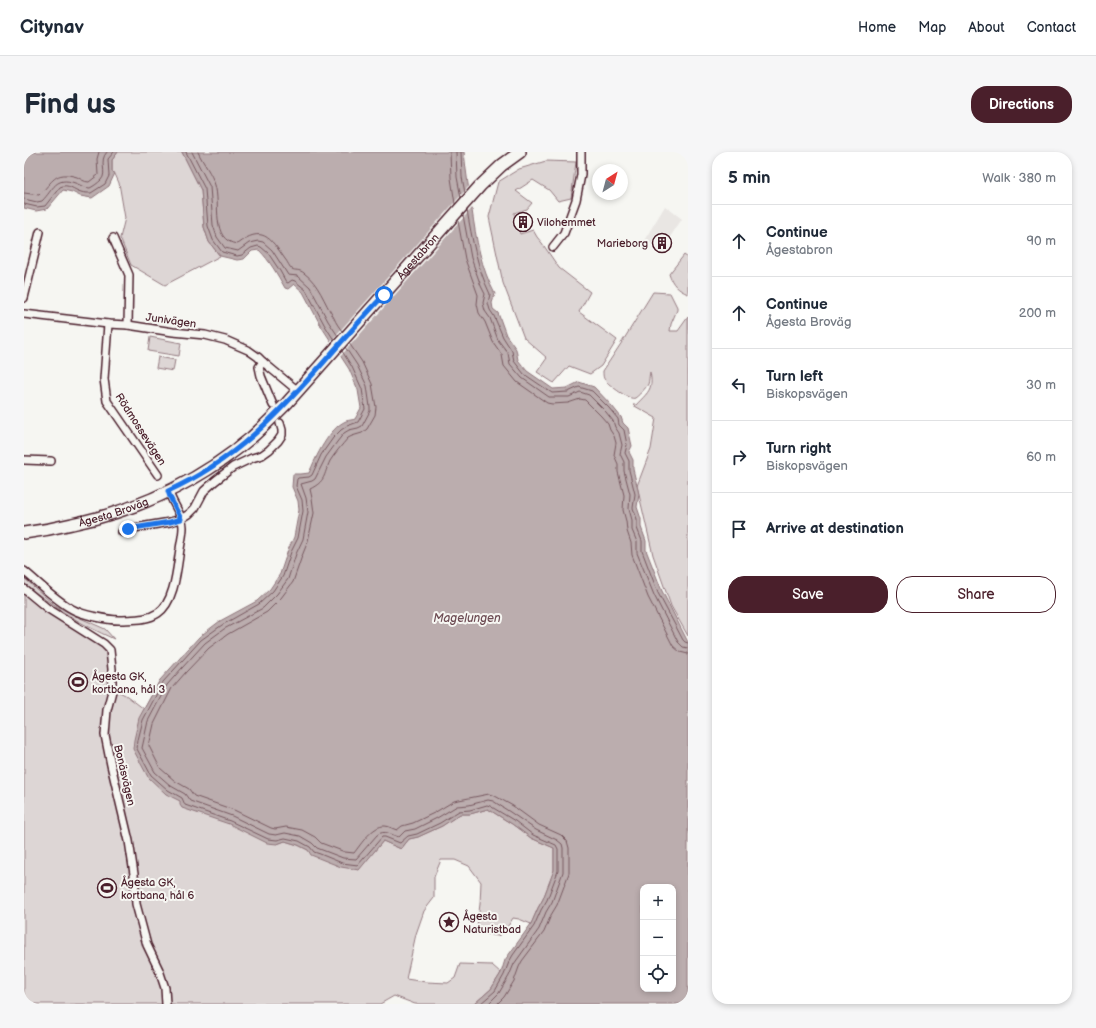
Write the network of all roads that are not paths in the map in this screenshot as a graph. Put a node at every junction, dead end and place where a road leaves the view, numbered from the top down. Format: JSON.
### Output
{"nodes":[{"id":1,"x":520,"y":152,"type":"edge"},
{"id":2,"x":581,"y":152,"type":"edge"},
{"id":3,"x":40,"y":232,"type":"dead end"},
{"id":4,"x":113,"y":238,"type":"dead end"},
{"id":5,"x":553,"y":247,"type":"dead end"},
{"id":6,"x":24,"y":298,"type":"edge"},
{"id":7,"x":24,"y":314,"type":"edge"},
{"id":8,"x":108,"y":324,"type":"junction"},
{"id":9,"x":128,"y":325,"type":"junction"},
{"id":10,"x":263,"y":362,"type":"junction"},
{"id":11,"x":322,"y":363,"type":"joint"},
{"id":12,"x":298,"y":391,"type":"junction"},
{"id":13,"x":273,"y":405,"type":"dead end"},
{"id":14,"x":280,"y":423,"type":"dead end"},
{"id":15,"x":24,"y":460,"type":"edge"},
{"id":16,"x":51,"y":461,"type":"dead end"},
{"id":17,"x":158,"y":474,"type":"dead end"},
{"id":18,"x":168,"y":491,"type":"junction"},
{"id":19,"x":181,"y":519,"type":"junction"},
{"id":20,"x":122,"y":532,"type":"dead end"},
{"id":21,"x":24,"y":533,"type":"edge"},
{"id":22,"x":24,"y":571,"type":"edge"},
{"id":23,"x":24,"y":589,"type":"edge"},
{"id":24,"x":166,"y":1004,"type":"edge"}],
"edges":[{"from":1,"to":11,"type":"main road","name":"Ågestabron"},
{"from":2,"to":5,"type":"street"},
{"from":3,"to":6,"type":"street"},
{"from":4,"to":9,"type":"street"},
{"from":7,"to":8,"type":"street","name":"Junivägen"},
{"from":8,"to":9,"type":"street","name":"Junivägen"},
{"from":8,"to":17,"type":"street","name":"Rödmossevägen"},
{"from":9,"to":10,"type":"street","name":"Junivägen"},
{"from":10,"to":12,"type":"street","name":"Junivägen"},
{"from":10,"to":13,"type":"street"},
{"from":11,"to":12,"type":"main road","name":"Ågesta Broväg"},
{"from":12,"to":18,"type":"main road","name":"Ågesta Broväg"},
{"from":14,"to":19,"type":"street"},
{"from":15,"to":16,"type":"street"},
{"from":18,"to":19,"type":"street"},
{"from":18,"to":21,"type":"main road","name":"Ågesta Broväg"},
{"from":19,"to":20,"type":"street"},
{"from":19,"to":22,"type":"street"},
{"from":23,"to":24,"type":"street","name":"Bonäsvägen"}]}
